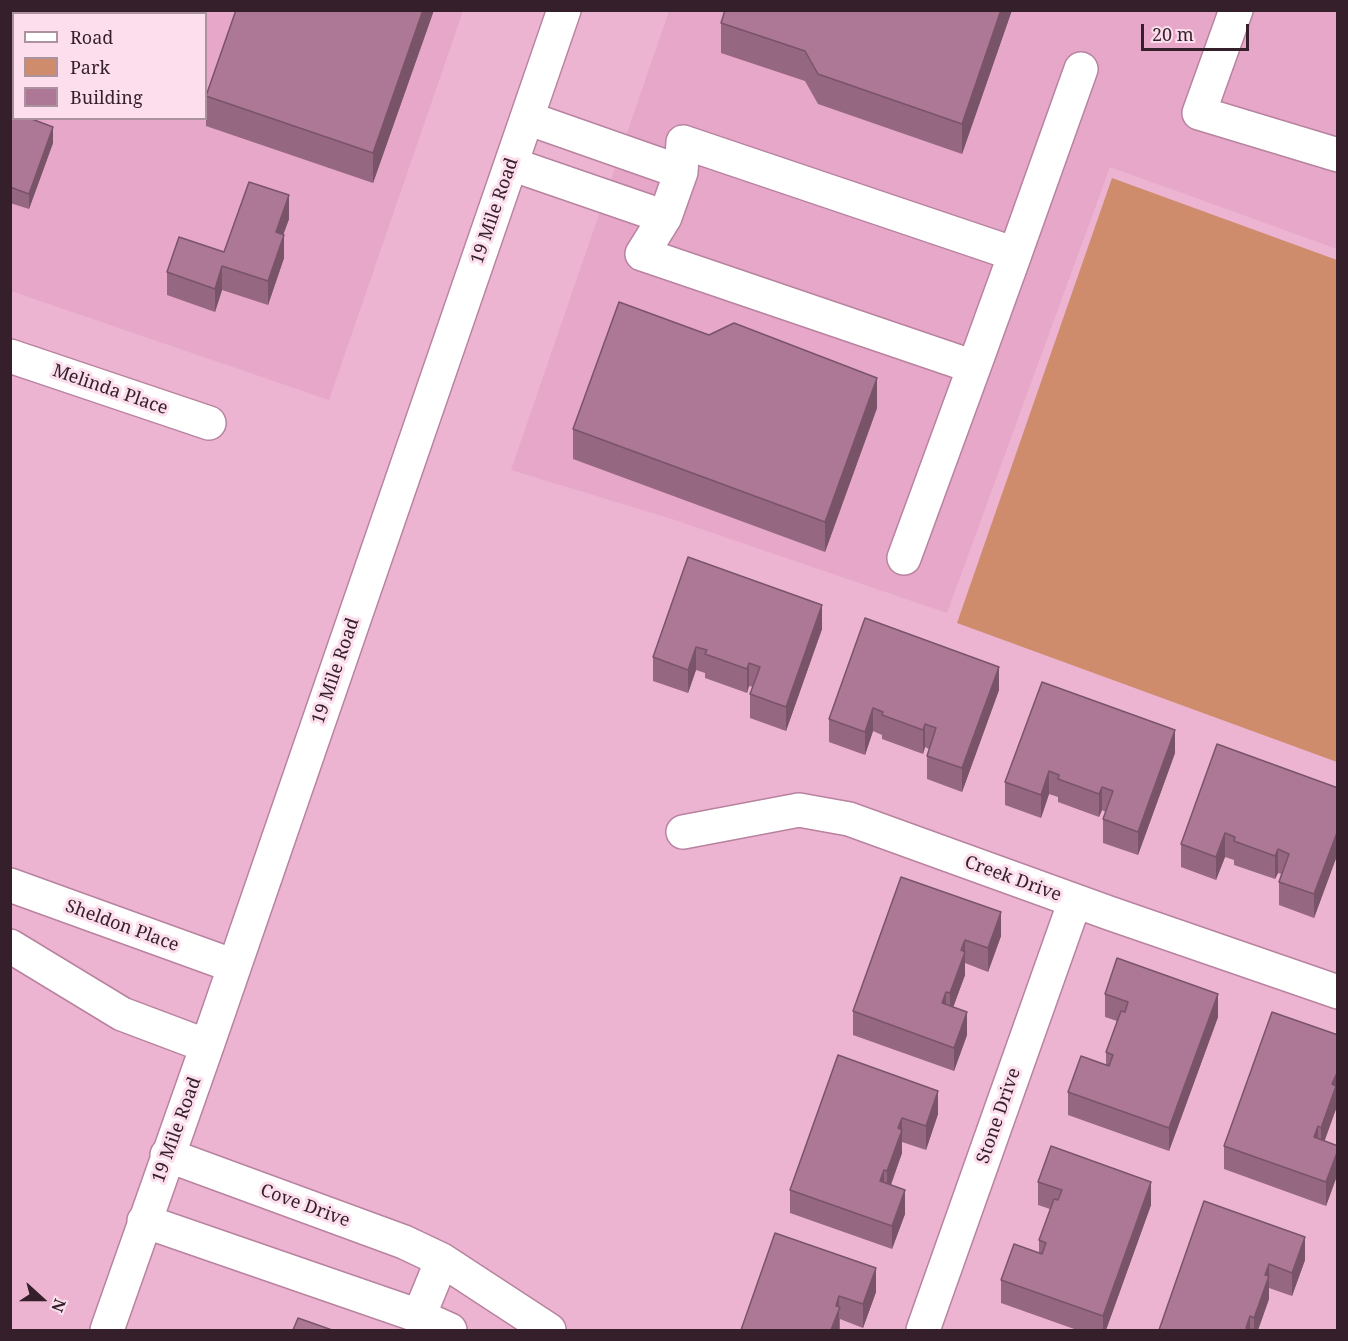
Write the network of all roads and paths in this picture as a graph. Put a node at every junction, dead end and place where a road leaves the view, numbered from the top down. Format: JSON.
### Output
{"nodes":[{"id":1,"x":564,"y":10,"type":"edge"},
{"id":2,"x":1236,"y":10,"type":"edge"},
{"id":3,"x":1081,"y":69,"type":"dead end"},
{"id":4,"x":527,"y":118,"type":"junction"},
{"id":5,"x":1338,"y":154,"type":"edge"},
{"id":6,"x":511,"y":164,"type":"junction"},
{"id":7,"x":681,"y":172,"type":"junction"},
{"id":8,"x":665,"y":217,"type":"junction"},
{"id":9,"x":1015,"y":254,"type":"junction"},
{"id":10,"x":10,"y":356,"type":"edge"},
{"id":11,"x":974,"y":367,"type":"junction"},
{"id":12,"x":209,"y":423,"type":"dead end"},
{"id":13,"x":904,"y":558,"type":"dead end"},
{"id":14,"x":683,"y":832,"type":"dead end"},
{"id":15,"x":10,"y":885,"type":"edge"},
{"id":16,"x":1075,"y":901,"type":"junction"},
{"id":17,"x":10,"y":946,"type":"edge"},
{"id":18,"x":234,"y":966,"type":"junction"},
{"id":19,"x":1338,"y":992,"type":"edge"},
{"id":20,"x":207,"y":1046,"type":"junction"},
{"id":21,"x":167,"y":1155,"type":"junction"},
{"id":22,"x":144,"y":1221,"type":"junction"},
{"id":23,"x":442,"y":1260,"type":"junction"},
{"id":24,"x":419,"y":1316,"type":"junction"},
{"id":25,"x":107,"y":1330,"type":"edge"},
{"id":26,"x":450,"y":1330,"type":"edge"},
{"id":27,"x":549,"y":1330,"type":"edge"},
{"id":28,"x":923,"y":1330,"type":"edge"}],
"edges":[{"from":1,"to":4,"type":"street","name":"19 Mile Road"},
{"from":2,"to":5,"type":"street"},
{"from":3,"to":9,"type":"street"},
{"from":4,"to":6,"type":"street","name":"19 Mile Road"},
{"from":4,"to":7,"type":"street"},
{"from":6,"to":8,"type":"street"},
{"from":6,"to":18,"type":"street","name":"19 Mile Road"},
{"from":7,"to":8,"type":"street"},
{"from":7,"to":9,"type":"street"},
{"from":8,"to":11,"type":"street"},
{"from":9,"to":11,"type":"street"},
{"from":10,"to":12,"type":"street","name":"Melinda Place"},
{"from":11,"to":13,"type":"street"},
{"from":14,"to":16,"type":"street","name":"Creek Drive"},
{"from":15,"to":18,"type":"street","name":"Sheldon Place"},
{"from":16,"to":19,"type":"street","name":"Creek Drive"},
{"from":16,"to":28,"type":"street","name":"Stone Drive"},
{"from":17,"to":20,"type":"street"},
{"from":18,"to":20,"type":"street","name":"19 Mile Road"},
{"from":20,"to":21,"type":"street","name":"19 Mile Road"},
{"from":21,"to":22,"type":"street","name":"19 Mile Road"},
{"from":21,"to":23,"type":"street","name":"Cove Drive"},
{"from":22,"to":24,"type":"street"},
{"from":22,"to":25,"type":"street","name":"19 Mile Road"},
{"from":23,"to":24,"type":"street"},
{"from":23,"to":27,"type":"street","name":"Cove Drive"},
{"from":24,"to":26,"type":"street"}]}
